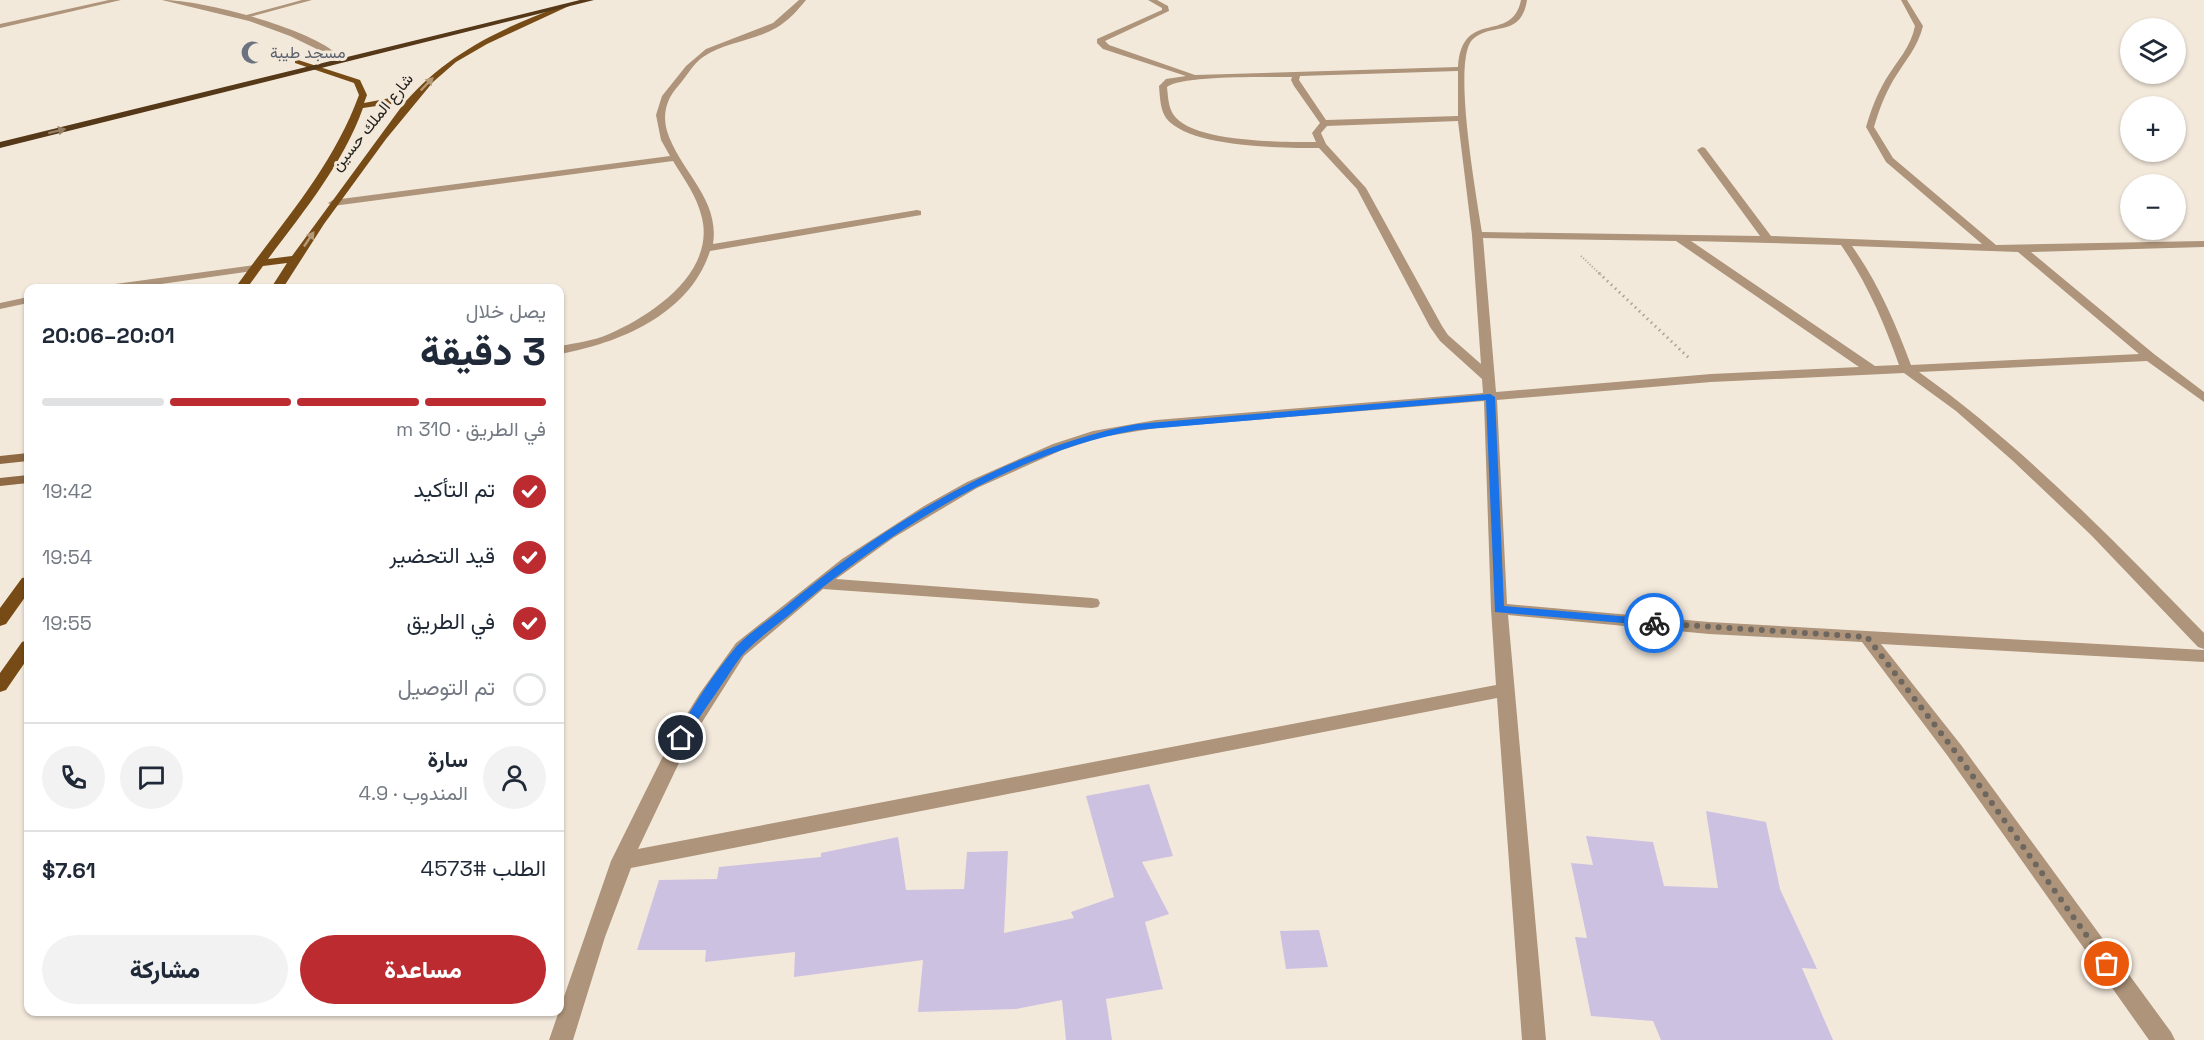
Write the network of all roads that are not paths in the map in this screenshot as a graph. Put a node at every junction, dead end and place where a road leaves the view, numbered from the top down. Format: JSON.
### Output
{"nodes":[{"id":1,"x":118,"y":0,"type":"edge"},
{"id":2,"x":165,"y":0,"type":"edge"},
{"id":3,"x":309,"y":0,"type":"edge"},
{"id":4,"x":590,"y":0,"type":"edge"},
{"id":5,"x":803,"y":0,"type":"edge"},
{"id":6,"x":1151,"y":0,"type":"edge"},
{"id":7,"x":1524,"y":0,"type":"edge"},
{"id":8,"x":1904,"y":0,"type":"edge"},
{"id":9,"x":563,"y":3,"type":"edge"},
{"id":10,"x":243,"y":17,"type":"junction"},
{"id":11,"x":0,"y":26,"type":"edge"},
{"id":12,"x":332,"y":53,"type":"junction"},
{"id":13,"x":298,"y":62,"type":"junction"},
{"id":14,"x":313,"y":67,"type":"junction"},
{"id":15,"x":1461,"y":69,"type":"junction"},
{"id":16,"x":1297,"y":74,"type":"junction"},
{"id":17,"x":1197,"y":77,"type":"junction"},
{"id":18,"x":407,"y":104,"type":"junction"},
{"id":19,"x":360,"y":106,"type":"junction"},
{"id":20,"x":69,"y":117,"type":"dead end"},
{"id":21,"x":1462,"y":118,"type":"junction"},
{"id":22,"x":1324,"y":123,"type":"junction"},
{"id":23,"x":0,"y":145,"type":"edge"},
{"id":24,"x":1322,"y":145,"type":"junction"},
{"id":25,"x":1702,"y":150,"type":"dead end"},
{"id":26,"x":675,"y":158,"type":"junction"},
{"id":27,"x":333,"y":203,"type":"junction"},
{"id":28,"x":917,"y":213,"type":"dead end"},
{"id":29,"x":1477,"y":235,"type":"junction"},
{"id":30,"x":1679,"y":238,"type":"junction"},
{"id":31,"x":1768,"y":239,"type":"junction"},
{"id":32,"x":1844,"y":242,"type":"junction"},
{"id":33,"x":2204,"y":245,"type":"edge"},
{"id":34,"x":709,"y":248,"type":"junction"},
{"id":35,"x":1993,"y":248,"type":"junction"},
{"id":36,"x":2020,"y":249,"type":"junction"},
{"id":37,"x":295,"y":260,"type":"junction"},
{"id":38,"x":256,"y":266,"type":"junction"},
{"id":39,"x":135,"y":284,"type":"edge"},
{"id":40,"x":244,"y":284,"type":"edge"},
{"id":41,"x":280,"y":284,"type":"edge"},
{"id":42,"x":24,"y":301,"type":"edge"},
{"id":43,"x":0,"y":306,"type":"edge"},
{"id":44,"x":564,"y":349,"type":"edge"},
{"id":45,"x":2150,"y":357,"type":"junction"},
{"id":46,"x":1906,"y":368,"type":"junction"},
{"id":47,"x":1872,"y":370,"type":"junction"},
{"id":48,"x":1489,"y":378,"type":"junction"},
{"id":49,"x":1490,"y":397,"type":"junction"},
{"id":50,"x":2204,"y":399,"type":"edge"},
{"id":51,"x":24,"y":457,"type":"edge"},
{"id":52,"x":0,"y":460,"type":"edge"},
{"id":53,"x":24,"y":479,"type":"edge"},
{"id":54,"x":0,"y":482,"type":"edge"},
{"id":55,"x":820,"y":583,"type":"junction"},
{"id":56,"x":24,"y":587,"type":"edge"},
{"id":57,"x":1092,"y":603,"type":"dead end"},
{"id":58,"x":1499,"y":609,"type":"junction"},
{"id":59,"x":0,"y":620,"type":"edge"},
{"id":60,"x":1867,"y":637,"type":"junction"},
{"id":61,"x":2204,"y":643,"type":"edge"},
{"id":62,"x":24,"y":652,"type":"edge"},
{"id":63,"x":2204,"y":656,"type":"edge"},
{"id":64,"x":0,"y":686,"type":"edge"},
{"id":65,"x":1505,"y":690,"type":"junction"},
{"id":66,"x":621,"y":861,"type":"junction"},
{"id":67,"x":561,"y":1040,"type":"edge"},
{"id":68,"x":1534,"y":1040,"type":"edge"},
{"id":69,"x":2163,"y":1040,"type":"edge"}],
"edges":[{"from":1,"to":11,"type":"street"},
{"from":2,"to":10,"type":"street"},
{"from":3,"to":10,"type":"lane"},
{"from":4,"to":9,"type":"highway"},
{"from":5,"to":26,"type":"street"},
{"from":6,"to":17,"type":"street"},
{"from":7,"to":15,"type":"street"},
{"from":8,"to":35,"type":"street"},
{"from":9,"to":12,"type":"highway"},
{"from":9,"to":14,"type":"highway"},
{"from":18,"to":9,"type":"main road","name":"شارع الملك حسين","one_way":true},
{"from":10,"to":12,"type":"street"},
{"from":12,"to":13,"type":"highway"},
{"from":13,"to":14,"type":"main road","name":"شارع الملك حسين"},
{"from":13,"to":20,"type":"highway"},
{"from":14,"to":19,"type":"main road","name":"شارع الملك حسين"},
{"from":23,"to":14,"type":"highway","one_way":true},
{"from":15,"to":16,"type":"street"},
{"from":15,"to":21,"type":"street"},
{"from":16,"to":17,"type":"street"},
{"from":16,"to":22,"type":"street"},
{"from":17,"to":24,"type":"street"},
{"from":18,"to":19,"type":"main road"},
{"from":18,"to":27,"type":"main road","name":"شارع الملك حسين"},
{"from":19,"to":38,"type":"main road","name":"شارع الملك حسين"},
{"from":21,"to":22,"type":"street"},
{"from":21,"to":29,"type":"street"},
{"from":22,"to":24,"type":"street"},
{"from":24,"to":48,"type":"street"},
{"from":25,"to":31,"type":"street"},
{"from":26,"to":27,"type":"street"},
{"from":26,"to":34,"type":"street"},
{"from":37,"to":27,"type":"main road","name":"شارع الملك حسين","one_way":true},
{"from":28,"to":34,"type":"street"},
{"from":29,"to":30,"type":"street"},
{"from":29,"to":48,"type":"street"},
{"from":30,"to":31,"type":"street"},
{"from":30,"to":47,"type":"street"},
{"from":31,"to":32,"type":"street"},
{"from":32,"to":35,"type":"street"},
{"from":32,"to":46,"type":"street"},
{"from":33,"to":36,"type":"street"},
{"from":34,"to":44,"type":"street"},
{"from":35,"to":36,"type":"street"},
{"from":36,"to":45,"type":"street"},
{"from":37,"to":38,"type":"main road"},
{"from":37,"to":41,"type":"main road","name":"شارع الملك حسين"},
{"from":38,"to":39,"type":"street"},
{"from":38,"to":40,"type":"main road","name":"شارع الملك حسين"},
{"from":42,"to":43,"type":"street"},
{"from":45,"to":46,"type":"street"},
{"from":45,"to":50,"type":"street"},
{"from":46,"to":47,"type":"street"},
{"from":46,"to":61,"type":"street"},
{"from":47,"to":49,"type":"street"},
{"from":48,"to":49,"type":"street"},
{"from":49,"to":55,"type":"street"},
{"from":49,"to":58,"type":"street"},
{"from":51,"to":52,"type":"main road"},
{"from":53,"to":54,"type":"main road"},
{"from":55,"to":57,"type":"street"},
{"from":55,"to":66,"type":"street"},
{"from":56,"to":59,"type":"main road"},
{"from":58,"to":60,"type":"street"},
{"from":58,"to":65,"type":"street"},
{"from":60,"to":63,"type":"street"},
{"from":60,"to":69,"type":"street"},
{"from":62,"to":64,"type":"main road"},
{"from":65,"to":66,"type":"street"},
{"from":65,"to":68,"type":"street"},
{"from":66,"to":67,"type":"street"}]}
